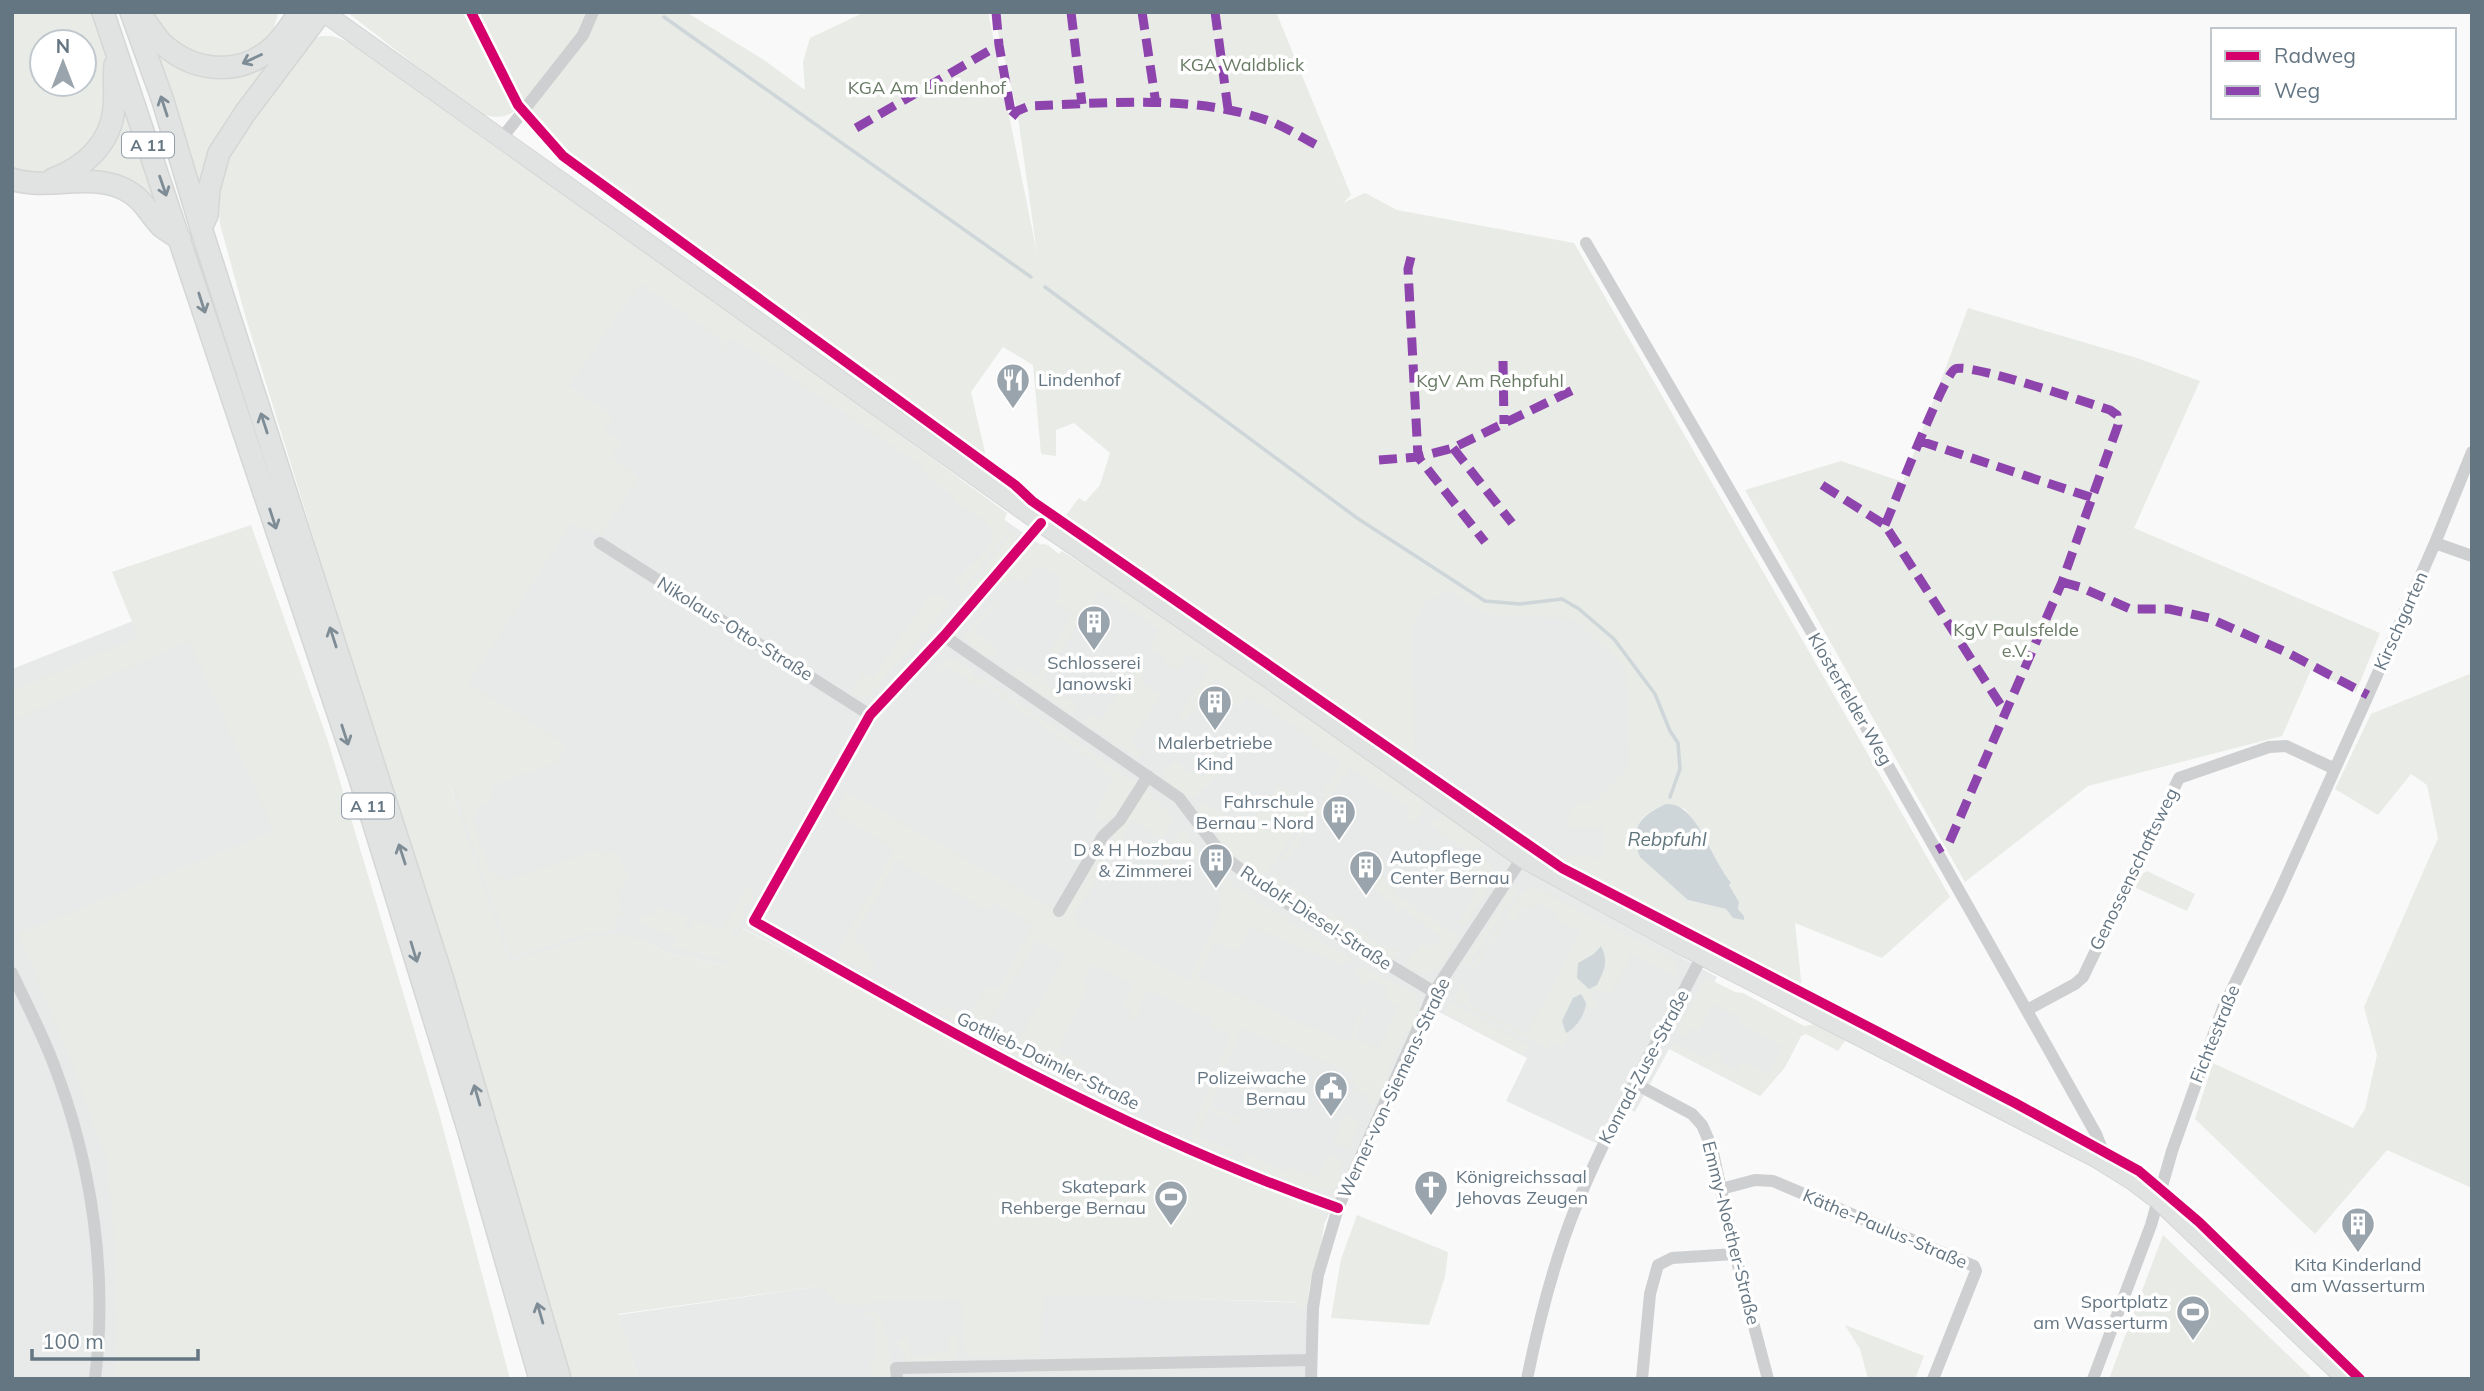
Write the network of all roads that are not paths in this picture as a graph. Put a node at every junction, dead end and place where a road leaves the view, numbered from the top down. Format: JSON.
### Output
{"nodes":[{"id":1,"x":103,"y":12,"type":"edge"},
{"id":2,"x":131,"y":12,"type":"edge"},
{"id":3,"x":138,"y":12,"type":"edge"},
{"id":4,"x":285,"y":12,"type":"edge"},
{"id":5,"x":300,"y":12,"type":"edge"},
{"id":6,"x":322,"y":12,"type":"edge"},
{"id":7,"x":593,"y":12,"type":"edge"},
{"id":8,"x":278,"y":42,"type":"junction"},
{"id":9,"x":117,"y":52,"type":"junction"},
{"id":10,"x":502,"y":138,"type":"junction"},
{"id":11,"x":12,"y":179,"type":"edge"},
{"id":12,"x":41,"y":183,"type":"junction"},
{"id":13,"x":201,"y":228,"type":"junction"},
{"id":14,"x":180,"y":239,"type":"junction"},
{"id":15,"x":1586,"y":243,"type":"dead end"},
{"id":16,"x":2472,"y":452,"type":"edge"},
{"id":17,"x":1041,"y":523,"type":"junction"},
{"id":18,"x":600,"y":543,"type":"dead end"},
{"id":19,"x":2435,"y":543,"type":"junction"},
{"id":20,"x":2472,"y":556,"type":"edge"},
{"id":21,"x":944,"y":636,"type":"junction"},
{"id":22,"x":2365,"y":700,"type":"joint"},
{"id":23,"x":870,"y":715,"type":"junction"},
{"id":24,"x":2335,"y":769,"type":"junction"},
{"id":25,"x":1148,"y":776,"type":"junction"},
{"id":26,"x":1522,"y":858,"type":"junction"},
{"id":27,"x":1059,"y":911,"type":"dead end"},
{"id":28,"x":1702,"y":956,"type":"junction"},
{"id":29,"x":12,"y":973,"type":"edge"},
{"id":30,"x":1434,"y":992,"type":"junction"},
{"id":31,"x":2027,"y":1010,"type":"junction"},
{"id":32,"x":1634,"y":1083,"type":"junction"},
{"id":33,"x":2096,"y":1158,"type":"junction"},
{"id":34,"x":1721,"y":1189,"type":"junction"},
{"id":35,"x":2158,"y":1200,"type":"junction"},
{"id":36,"x":1338,"y":1208,"type":"junction"},
{"id":37,"x":1735,"y":1254,"type":"junction"},
{"id":38,"x":1311,"y":1360,"type":"junction"},
{"id":39,"x":896,"y":1373,"type":"edge"},
{"id":40,"x":95,"y":1379,"type":"edge"},
{"id":41,"x":540,"y":1379,"type":"edge"},
{"id":42,"x":560,"y":1379,"type":"edge"},
{"id":43,"x":1311,"y":1379,"type":"edge"},
{"id":44,"x":1527,"y":1379,"type":"edge"},
{"id":45,"x":1642,"y":1379,"type":"edge"},
{"id":46,"x":1768,"y":1379,"type":"edge"},
{"id":47,"x":1934,"y":1379,"type":"edge"},
{"id":48,"x":2093,"y":1379,"type":"edge"},
{"id":49,"x":2346,"y":1379,"type":"edge"}],
"edges":[{"from":1,"to":9,"type":"highway","number":"A 11"},
{"from":13,"to":2,"type":"highway","number":"A 11","one_way":true},
{"from":8,"to":3,"type":"highway","one_way":true},
{"from":4,"to":8,"type":"highway"},
{"from":5,"to":8,"type":"highway"},
{"from":6,"to":10,"type":"main road"},
{"from":6,"to":13,"type":"highway"},
{"from":7,"to":10,"type":"street"},
{"from":9,"to":12,"type":"highway"},
{"from":9,"to":14,"type":"highway","number":"A 11","one_way":true},
{"from":10,"to":17,"type":"main road"},
{"from":11,"to":12,"type":"highway"},
{"from":12,"to":14,"type":"highway"},
{"from":42,"to":13,"type":"highway","number":"A 11","one_way":true},
{"from":14,"to":41,"type":"highway","number":"A 11","one_way":true},
{"from":15,"to":31,"type":"street","name":"Klosterfelder Weg"},
{"from":16,"to":19,"type":"street","name":"Kirschgarten"},
{"from":17,"to":21,"type":"street"},
{"from":17,"to":26,"type":"main road"},
{"from":18,"to":23,"type":"street","name":"Nikolaus-Otto-Straße"},
{"from":19,"to":20,"type":"street"},
{"from":19,"to":22,"type":"street","name":"Kirschgarten"},
{"from":21,"to":23,"type":"street"},
{"from":21,"to":25,"type":"street","name":"Rudolf-Diesel-Straße"},
{"from":22,"to":24,"type":"street","name":"Fichtestraße"},
{"from":23,"to":36,"type":"street","name":"Gottlieb-Daimler-Straße"},
{"from":24,"to":31,"type":"street","name":"Genossenschaftsweg"},
{"from":24,"to":35,"type":"street","name":"Fichtestraße"},
{"from":25,"to":27,"type":"street"},
{"from":25,"to":30,"type":"street","name":"Rudolf-Diesel-Straße"},
{"from":26,"to":28,"type":"main road"},
{"from":26,"to":30,"type":"street","name":"Werner-von-Siemens-Straße"},
{"from":28,"to":32,"type":"street","name":"Konrad-Zuse-Straße"},
{"from":28,"to":33,"type":"main road"},
{"from":29,"to":40,"type":"street"},
{"from":30,"to":36,"type":"street","name":"Werner-von-Siemens-Straße"},
{"from":31,"to":33,"type":"street","name":"Klosterfelder Weg"},
{"from":32,"to":34,"type":"street","name":"Emmy-Noether-Straße"},
{"from":32,"to":44,"type":"street","name":"Konrad-Zuse-Straße"},
{"from":33,"to":35,"type":"main road"},
{"from":34,"to":37,"type":"street","name":"Emmy-Noether-Straße"},
{"from":34,"to":47,"type":"street","name":"Käthe-Paulus-Straße"},
{"from":35,"to":48,"type":"street","name":"Fichtestraße"},
{"from":35,"to":49,"type":"main road"},
{"from":36,"to":38,"type":"street","name":"Werner-von-Siemens-Straße"},
{"from":37,"to":45,"type":"street"},
{"from":37,"to":46,"type":"street","name":"Emmy-Noether-Straße"},
{"from":38,"to":39,"type":"street"},
{"from":38,"to":43,"type":"street","name":"Werner-von-Siemens-Straße"}]}
